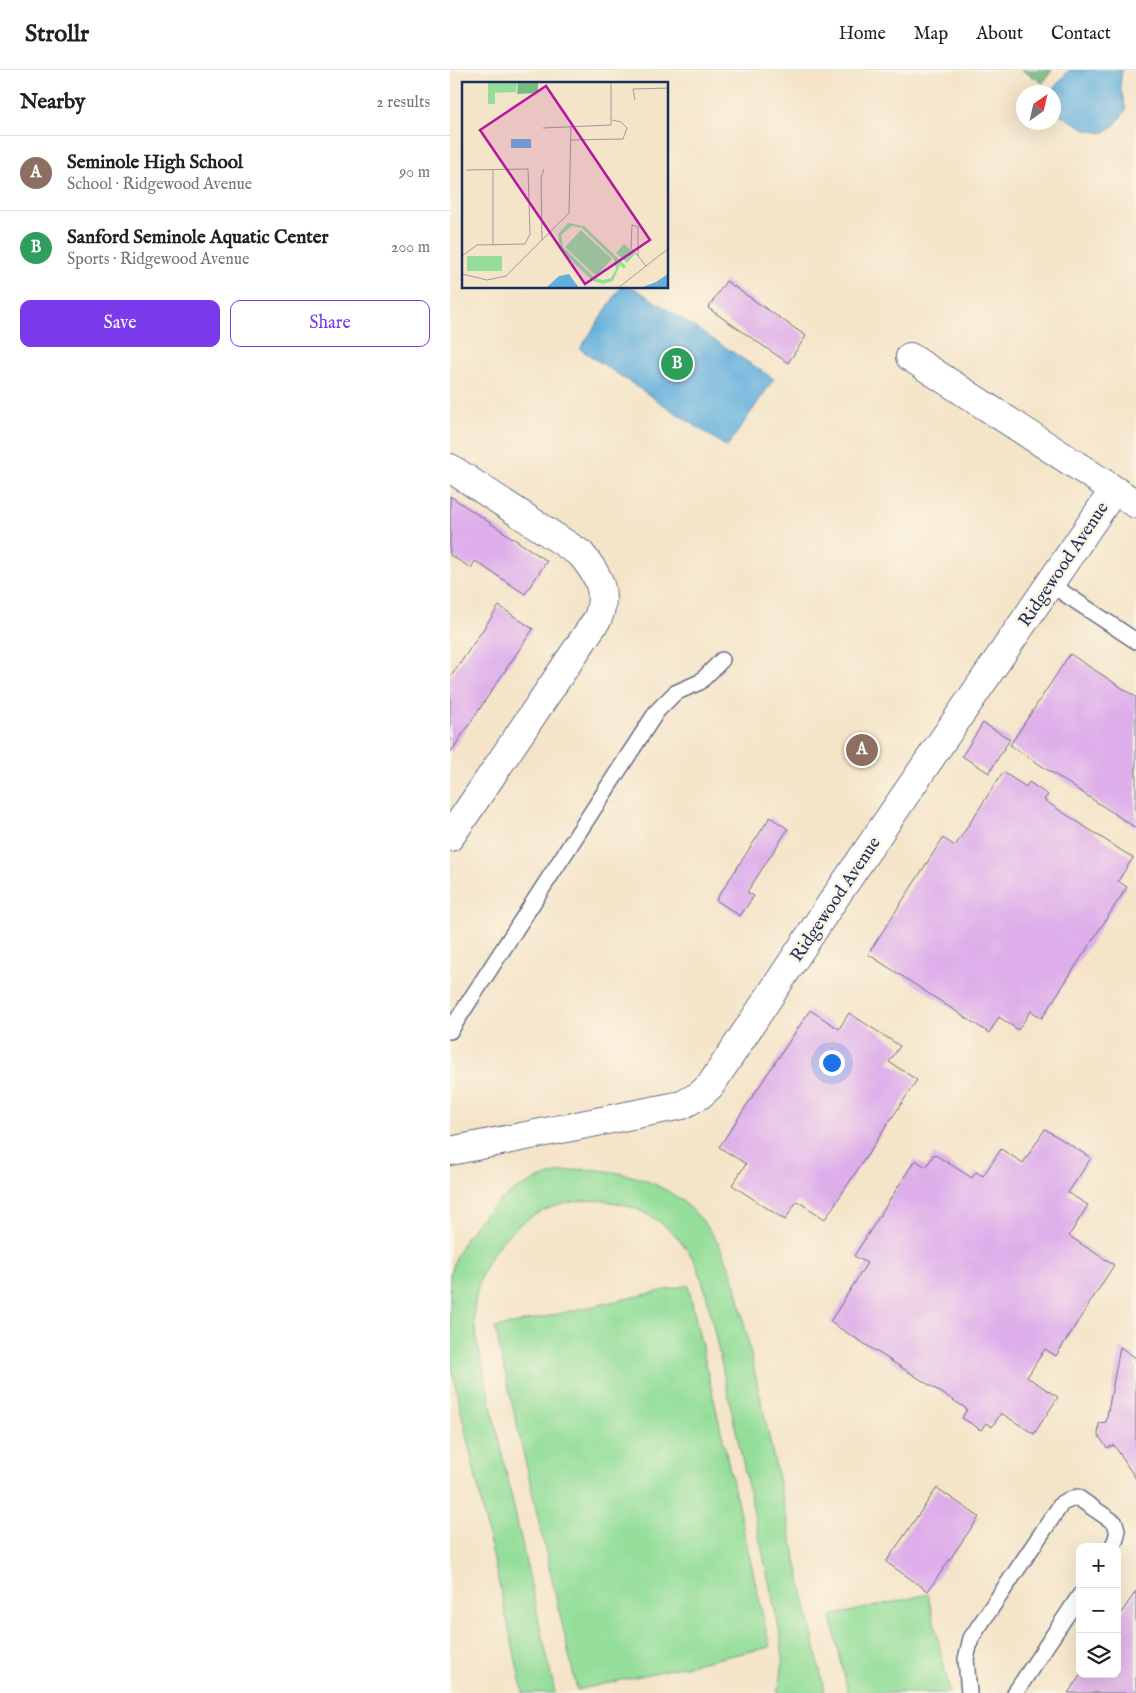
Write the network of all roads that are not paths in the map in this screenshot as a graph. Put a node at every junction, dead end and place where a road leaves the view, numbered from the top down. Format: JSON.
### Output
{"nodes":[{"id":1,"x":910,"y":356,"type":"dead end"},
{"id":2,"x":450,"y":468,"type":"edge"},
{"id":3,"x":1125,"y":497,"type":"edge"},
{"id":4,"x":1050,"y":584,"type":"junction"},
{"id":5,"x":1136,"y":641,"type":"edge"},
{"id":6,"x":722,"y":660,"type":"dead end"},
{"id":7,"x":450,"y":837,"type":"edge"},
{"id":8,"x":450,"y":1031,"type":"edge"},
{"id":9,"x":450,"y":1151,"type":"edge"},
{"id":10,"x":1114,"y":1543,"type":"edge"},
{"id":11,"x":1076,"y":1601,"type":"edge"},
{"id":12,"x":969,"y":1693,"type":"edge"},
{"id":13,"x":1015,"y":1693,"type":"edge"}],
"edges":[{"from":1,"to":3,"type":"street","name":"Ridgewood Avenue"},
{"from":2,"to":7,"type":"street"},
{"from":3,"to":4,"type":"street","name":"Ridgewood Avenue"},
{"from":4,"to":5,"type":"lane"},
{"from":4,"to":9,"type":"street","name":"Ridgewood Avenue"},
{"from":6,"to":8,"type":"lane"},
{"from":10,"to":12,"type":"lane"},
{"from":11,"to":13,"type":"lane"}]}
